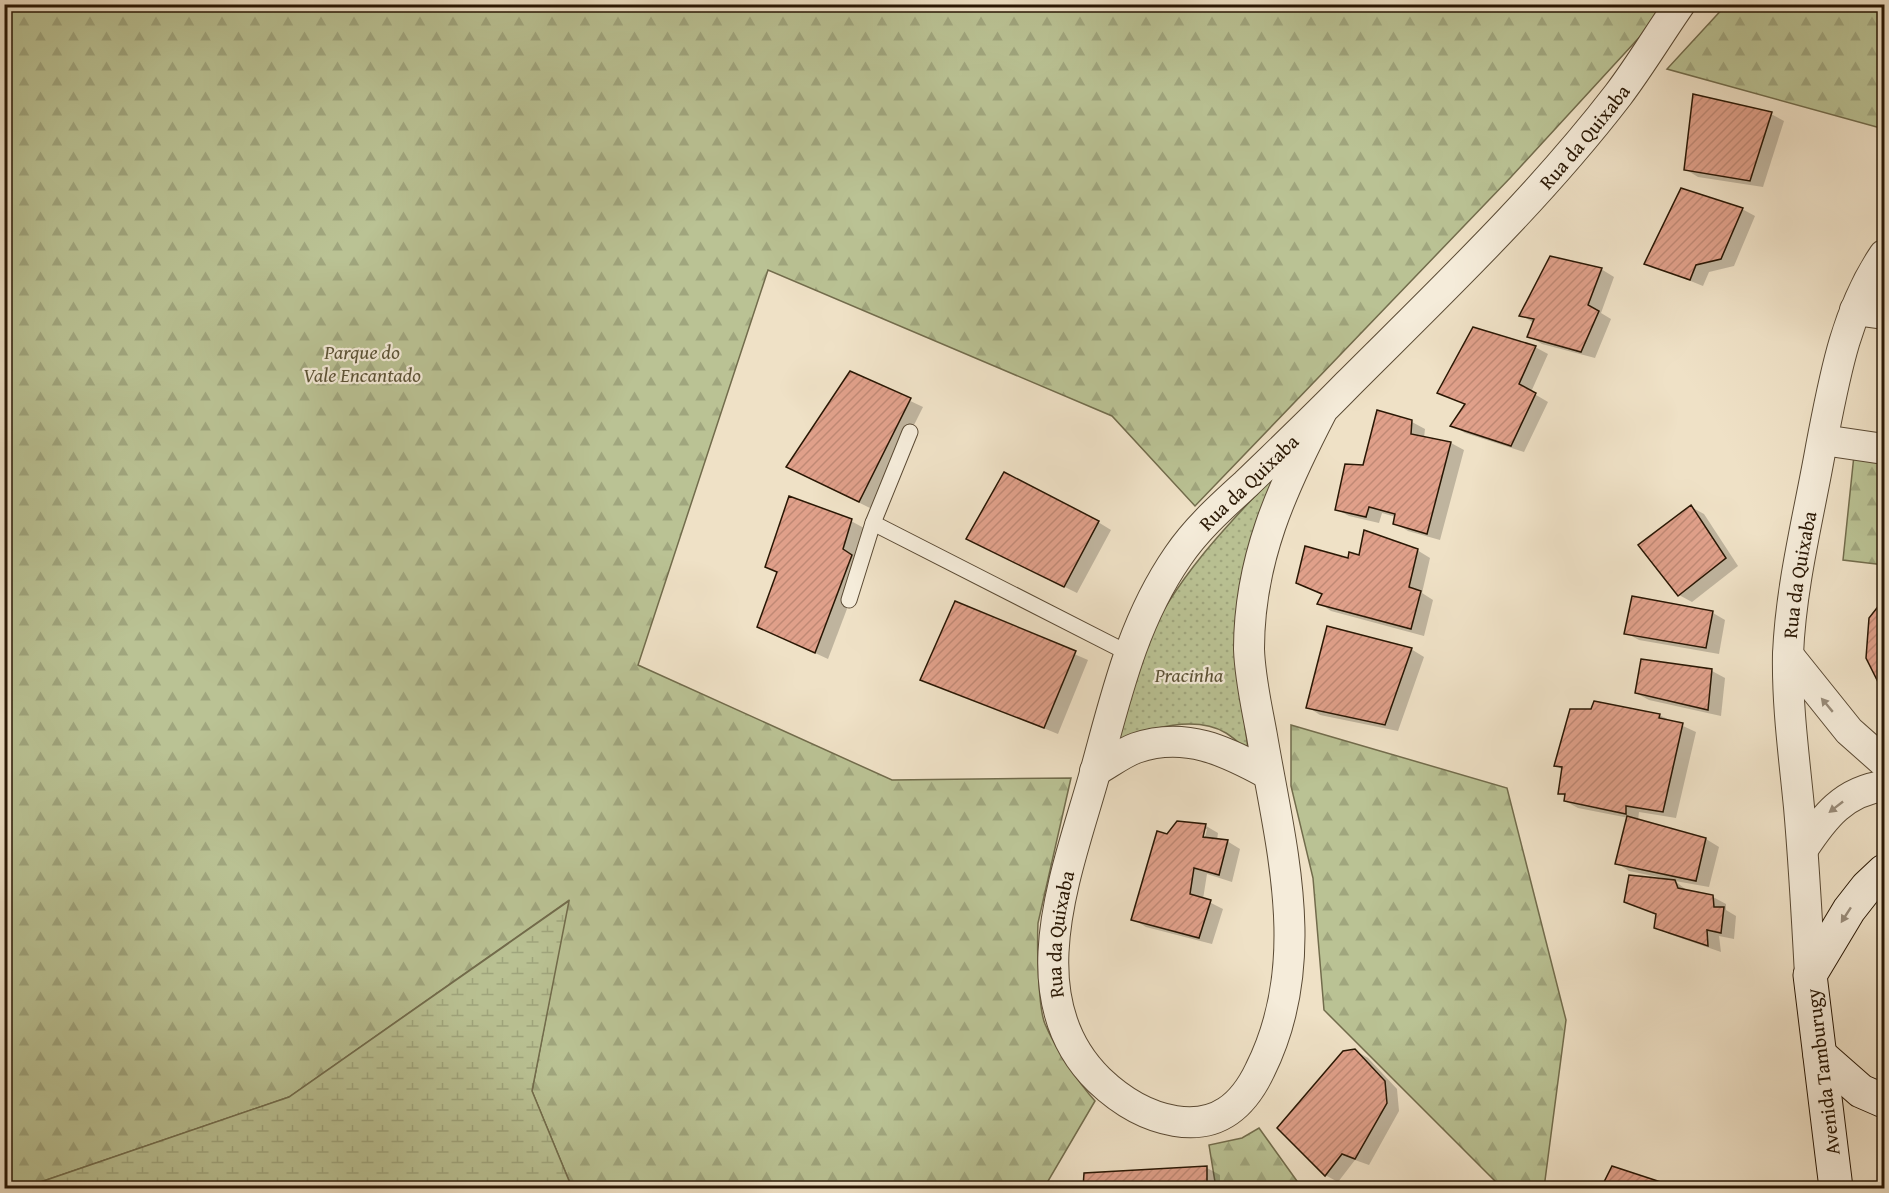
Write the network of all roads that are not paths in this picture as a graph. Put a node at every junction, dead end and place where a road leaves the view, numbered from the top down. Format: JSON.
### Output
{"nodes":[{"id":1,"x":1680,"y":4,"type":"edge"},
{"id":2,"x":1884,"y":255,"type":"edge"},
{"id":3,"x":1855,"y":310,"type":"junction"},
{"id":4,"x":1884,"y":314,"type":"edge"},
{"id":5,"x":1322,"y":411,"type":"junction"},
{"id":6,"x":910,"y":432,"type":"dead end"},
{"id":7,"x":1823,"y":440,"type":"junction"},
{"id":8,"x":1884,"y":449,"type":"edge"},
{"id":9,"x":873,"y":523,"type":"junction"},
{"id":10,"x":849,"y":600,"type":"dead end"},
{"id":11,"x":1128,"y":653,"type":"junction"},
{"id":12,"x":1788,"y":655,"type":"junction"},
{"id":13,"x":1884,"y":762,"type":"edge"},
{"id":14,"x":1095,"y":771,"type":"junction"},
{"id":15,"x":1268,"y":774,"type":"junction"},
{"id":16,"x":1884,"y":786,"type":"edge"},
{"id":17,"x":1803,"y":849,"type":"junction"},
{"id":18,"x":1884,"y":871,"type":"edge"},
{"id":19,"x":1810,"y":975,"type":"junction"},
{"id":20,"x":1820,"y":1055,"type":"junction"},
{"id":21,"x":1884,"y":1101,"type":"edge"},
{"id":22,"x":1836,"y":1188,"type":"edge"}],
"edges":[{"from":1,"to":5,"type":"street","name":"Rua da Quixaba"},
{"from":2,"to":3,"type":"street","name":"Rua da Quixaba"},
{"from":3,"to":4,"type":"street"},
{"from":3,"to":7,"type":"street","name":"Rua da Quixaba"},
{"from":5,"to":11,"type":"street","name":"Rua da Quixaba"},
{"from":5,"to":15,"type":"street","name":"Rua da Quixaba"},
{"from":6,"to":9,"type":"lane"},
{"from":7,"to":8,"type":"street"},
{"from":7,"to":12,"type":"street","name":"Rua da Quixaba"},
{"from":9,"to":10,"type":"lane"},
{"from":9,"to":11,"type":"lane"},
{"from":11,"to":14,"type":"street","name":"Rua da Quixaba"},
{"from":13,"to":12,"type":"street","name":"Rua da Quixaba","one_way":true},
{"from":12,"to":17,"type":"street","name":"Rua da Quixaba"},
{"from":14,"to":15,"type":"street"},
{"from":14,"to":15,"type":"street","name":"Rua da Quixaba"},
{"from":16,"to":17,"type":"street","one_way":true},
{"from":17,"to":19,"type":"street","name":"Rua da Quixaba"},
{"from":18,"to":19,"type":"main road","name":"Avenida Tamburugy","one_way":true},
{"from":19,"to":20,"type":"main road","name":"Avenida Tamburugy"},
{"from":20,"to":21,"type":"main road"},
{"from":20,"to":22,"type":"main road","name":"Avenida Tamburugy"}]}
